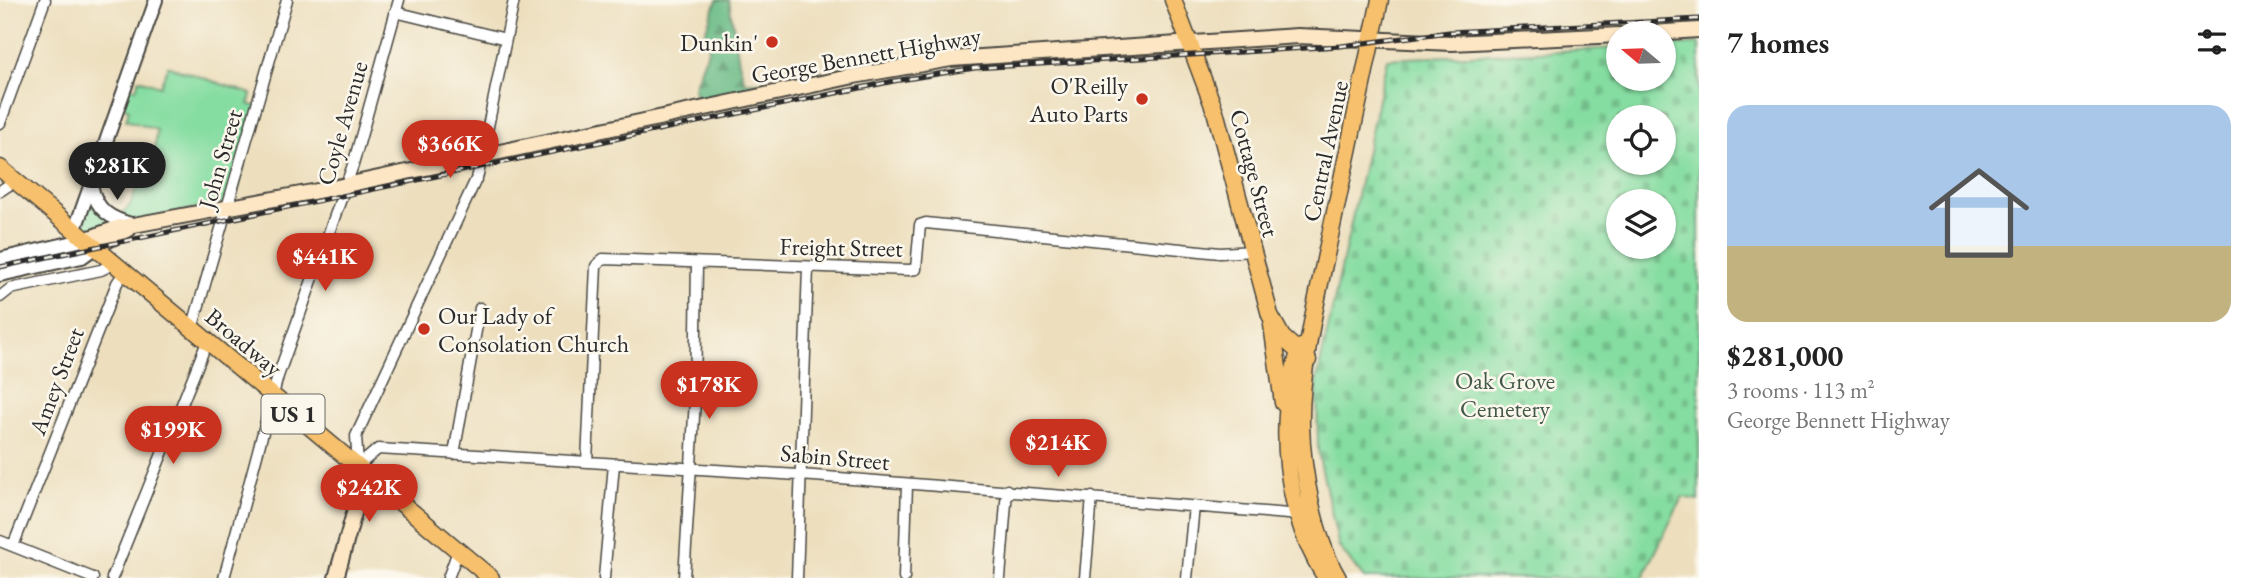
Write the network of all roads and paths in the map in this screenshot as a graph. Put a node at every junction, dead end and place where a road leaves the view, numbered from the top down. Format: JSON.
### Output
{"nodes":[{"id":1,"x":45,"y":0,"type":"edge"},
{"id":2,"x":156,"y":0,"type":"edge"},
{"id":3,"x":287,"y":0,"type":"edge"},
{"id":4,"x":399,"y":0,"type":"edge"},
{"id":5,"x":514,"y":0,"type":"edge"},
{"id":6,"x":1173,"y":0,"type":"edge"},
{"id":7,"x":1380,"y":0,"type":"edge"},
{"id":8,"x":396,"y":12,"type":"junction"},
{"id":9,"x":1699,"y":30,"type":"edge"},
{"id":10,"x":1676,"y":31,"type":"edge"},
{"id":11,"x":1606,"y":36,"type":"edge"},
{"id":12,"x":506,"y":39,"type":"junction"},
{"id":13,"x":1372,"y":39,"type":"junction"},
{"id":14,"x":1191,"y":42,"type":"junction"},
{"id":15,"x":0,"y":123,"type":"edge"},
{"id":16,"x":483,"y":155,"type":"junction"},
{"id":17,"x":0,"y":168,"type":"edge"},
{"id":18,"x":15,"y":181,"type":"junction"},
{"id":19,"x":91,"y":181,"type":"junction"},
{"id":20,"x":347,"y":185,"type":"junction"},
{"id":21,"x":0,"y":191,"type":"edge"},
{"id":22,"x":228,"y":209,"type":"junction"},
{"id":23,"x":136,"y":226,"type":"junction"},
{"id":24,"x":86,"y":238,"type":"junction"},
{"id":25,"x":1253,"y":251,"type":"junction"},
{"id":26,"x":0,"y":259,"type":"edge"},
{"id":27,"x":698,"y":263,"type":"junction"},
{"id":28,"x":120,"y":267,"type":"junction"},
{"id":29,"x":808,"y":268,"type":"junction"},
{"id":30,"x":0,"y":275,"type":"edge"},
{"id":31,"x":0,"y":297,"type":"edge"},
{"id":32,"x":480,"y":308,"type":"dead end"},
{"id":33,"x":1270,"y":315,"type":"junction"},
{"id":34,"x":192,"y":329,"type":"junction"},
{"id":35,"x":207,"y":342,"type":"junction"},
{"id":36,"x":1303,"y":356,"type":"junction"},
{"id":37,"x":274,"y":398,"type":"junction"},
{"id":38,"x":1285,"y":415,"type":"junction"},
{"id":39,"x":454,"y":454,"type":"junction"},
{"id":40,"x":587,"y":462,"type":"junction"},
{"id":41,"x":614,"y":464,"type":"junction"},
{"id":42,"x":358,"y":466,"type":"junction"},
{"id":43,"x":692,"y":467,"type":"junction"},
{"id":44,"x":801,"y":475,"type":"junction"},
{"id":45,"x":907,"y":484,"type":"junction"},
{"id":46,"x":1007,"y":490,"type":"junction"},
{"id":47,"x":1092,"y":497,"type":"junction"},
{"id":48,"x":1194,"y":506,"type":"junction"},
{"id":49,"x":1297,"y":515,"type":"junction"},
{"id":50,"x":1315,"y":515,"type":"junction"},
{"id":51,"x":0,"y":541,"type":"edge"},
{"id":52,"x":13,"y":546,"type":"junction"},
{"id":53,"x":458,"y":551,"type":"junction"},
{"id":54,"x":1312,"y":553,"type":"junction"},
{"id":55,"x":93,"y":578,"type":"edge"},
{"id":56,"x":112,"y":578,"type":"edge"},
{"id":57,"x":224,"y":578,"type":"edge"},
{"id":58,"x":336,"y":578,"type":"edge"},
{"id":59,"x":448,"y":578,"type":"edge"},
{"id":60,"x":491,"y":578,"type":"edge"},
{"id":61,"x":604,"y":578,"type":"edge"},
{"id":62,"x":684,"y":578,"type":"edge"},
{"id":63,"x":797,"y":578,"type":"edge"},
{"id":64,"x":904,"y":578,"type":"edge"},
{"id":65,"x":1000,"y":578,"type":"edge"},
{"id":66,"x":1085,"y":578,"type":"edge"},
{"id":67,"x":1187,"y":578,"type":"edge"},
{"id":68,"x":1312,"y":578,"type":"edge"},
{"id":69,"x":1326,"y":578,"type":"edge"},
{"id":70,"x":1339,"y":578,"type":"edge"}],
"edges":[{"from":1,"to":15,"type":"street"},
{"from":2,"to":19,"type":"street"},
{"from":3,"to":22,"type":"street","name":"John Street"},
{"from":4,"to":8,"type":"street","name":"Coyle Avenue"},
{"from":5,"to":12,"type":"street"},
{"from":6,"to":14,"type":"main road","name":"Cottage Street"},
{"from":7,"to":13,"type":"main road","name":"Central Avenue"},
{"from":8,"to":12,"type":"street"},
{"from":8,"to":20,"type":"street","name":"Coyle Avenue"},
{"from":9,"to":10,"type":"main road"},
{"from":11,"to":13,"type":"main road","name":"George Bennett Highway"},
{"from":12,"to":16,"type":"street"},
{"from":13,"to":14,"type":"main road","name":"George Bennett Highway"},
{"from":13,"to":36,"type":"main road","name":"Central Avenue"},
{"from":14,"to":16,"type":"main road","name":"George Bennett Highway"},
{"from":14,"to":25,"type":"main road","name":"Cottage Street"},
{"from":16,"to":20,"type":"main road","name":"George Bennett Highway"},
{"from":16,"to":42,"type":"street"},
{"from":17,"to":18,"type":"main road","name":"Broadway","number":"US 1"},
{"from":18,"to":21,"type":"street"},
{"from":18,"to":24,"type":"main road","name":"Broadway","number":"US 1"},
{"from":19,"to":23,"type":"street"},
{"from":19,"to":24,"type":"street"},
{"from":20,"to":22,"type":"main road","name":"George Bennett Highway"},
{"from":20,"to":37,"type":"street","name":"Coyle Avenue"},
{"from":22,"to":23,"type":"main road","name":"George Bennett Highway"},
{"from":22,"to":34,"type":"street","name":"John Street"},
{"from":23,"to":24,"type":"main road","name":"George Bennett Highway"},
{"from":24,"to":26,"type":"street","name":"George Bennett Highway"},
{"from":24,"to":28,"type":"main road","name":"Broadway","number":"US 1"},
{"from":24,"to":30,"type":"street","name":"George Bennett Highway"},
{"from":25,"to":29,"type":"street","name":"Freight Street"},
{"from":25,"to":33,"type":"main road","name":"Cottage Street"},
{"from":27,"to":29,"type":"street","name":"Freight Street"},
{"from":27,"to":40,"type":"street","name":"Freight Street"},
{"from":27,"to":43,"type":"street"},
{"from":28,"to":31,"type":"street"},
{"from":28,"to":34,"type":"main road","name":"Broadway","number":"US 1"},
{"from":28,"to":52,"type":"street","name":"Amey Street"},
{"from":29,"to":44,"type":"street"},
{"from":32,"to":39,"type":"street"},
{"from":33,"to":36,"type":"main road","name":"Cottage Street"},
{"from":33,"to":38,"type":"main road"},
{"from":34,"to":35,"type":"main road","name":"Broadway","number":"US 1"},
{"from":35,"to":37,"type":"main road","name":"Broadway","number":"US 1"},
{"from":35,"to":56,"type":"street"},
{"from":36,"to":38,"type":"main road","name":"Central Avenue"},
{"from":36,"to":50,"type":"main road","name":"Central Avenue"},
{"from":37,"to":42,"type":"main road","name":"Broadway","number":"US 1"},
{"from":37,"to":57,"type":"street","name":"Coyle Avenue"},
{"from":38,"to":49,"type":"main road","name":"Central Avenue"},
{"from":39,"to":40,"type":"street","name":"Sabin Street"},
{"from":39,"to":42,"type":"street","name":"Sabin Street"},
{"from":40,"to":41,"type":"street","name":"Sabin Street"},
{"from":41,"to":43,"type":"street","name":"Sabin Street"},
{"from":41,"to":61,"type":"street"},
{"from":42,"to":53,"type":"main road","name":"Broadway","number":"US 1"},
{"from":42,"to":58,"type":"main road"},
{"from":43,"to":44,"type":"street","name":"Sabin Street"},
{"from":43,"to":62,"type":"street"},
{"from":44,"to":45,"type":"street","name":"Sabin Street"},
{"from":44,"to":63,"type":"street"},
{"from":45,"to":46,"type":"street","name":"Sabin Street"},
{"from":45,"to":64,"type":"street"},
{"from":46,"to":47,"type":"street","name":"Sabin Street"},
{"from":46,"to":65,"type":"street"},
{"from":47,"to":48,"type":"street","name":"Sabin Street"},
{"from":47,"to":66,"type":"street"},
{"from":48,"to":49,"type":"street","name":"Sabin Street"},
{"from":48,"to":67,"type":"street"},
{"from":49,"to":50,"type":"street","name":"Sabin Street"},
{"from":49,"to":54,"type":"main road","name":"Central Avenue"},
{"from":50,"to":70,"type":"main road","name":"Central Avenue"},
{"from":51,"to":52,"type":"street"},
{"from":52,"to":55,"type":"street"},
{"from":53,"to":59,"type":"street"},
{"from":53,"to":60,"type":"main road","name":"Broadway","number":"US 1"},
{"from":54,"to":68,"type":"main road"},
{"from":54,"to":69,"type":"main road"}]}
